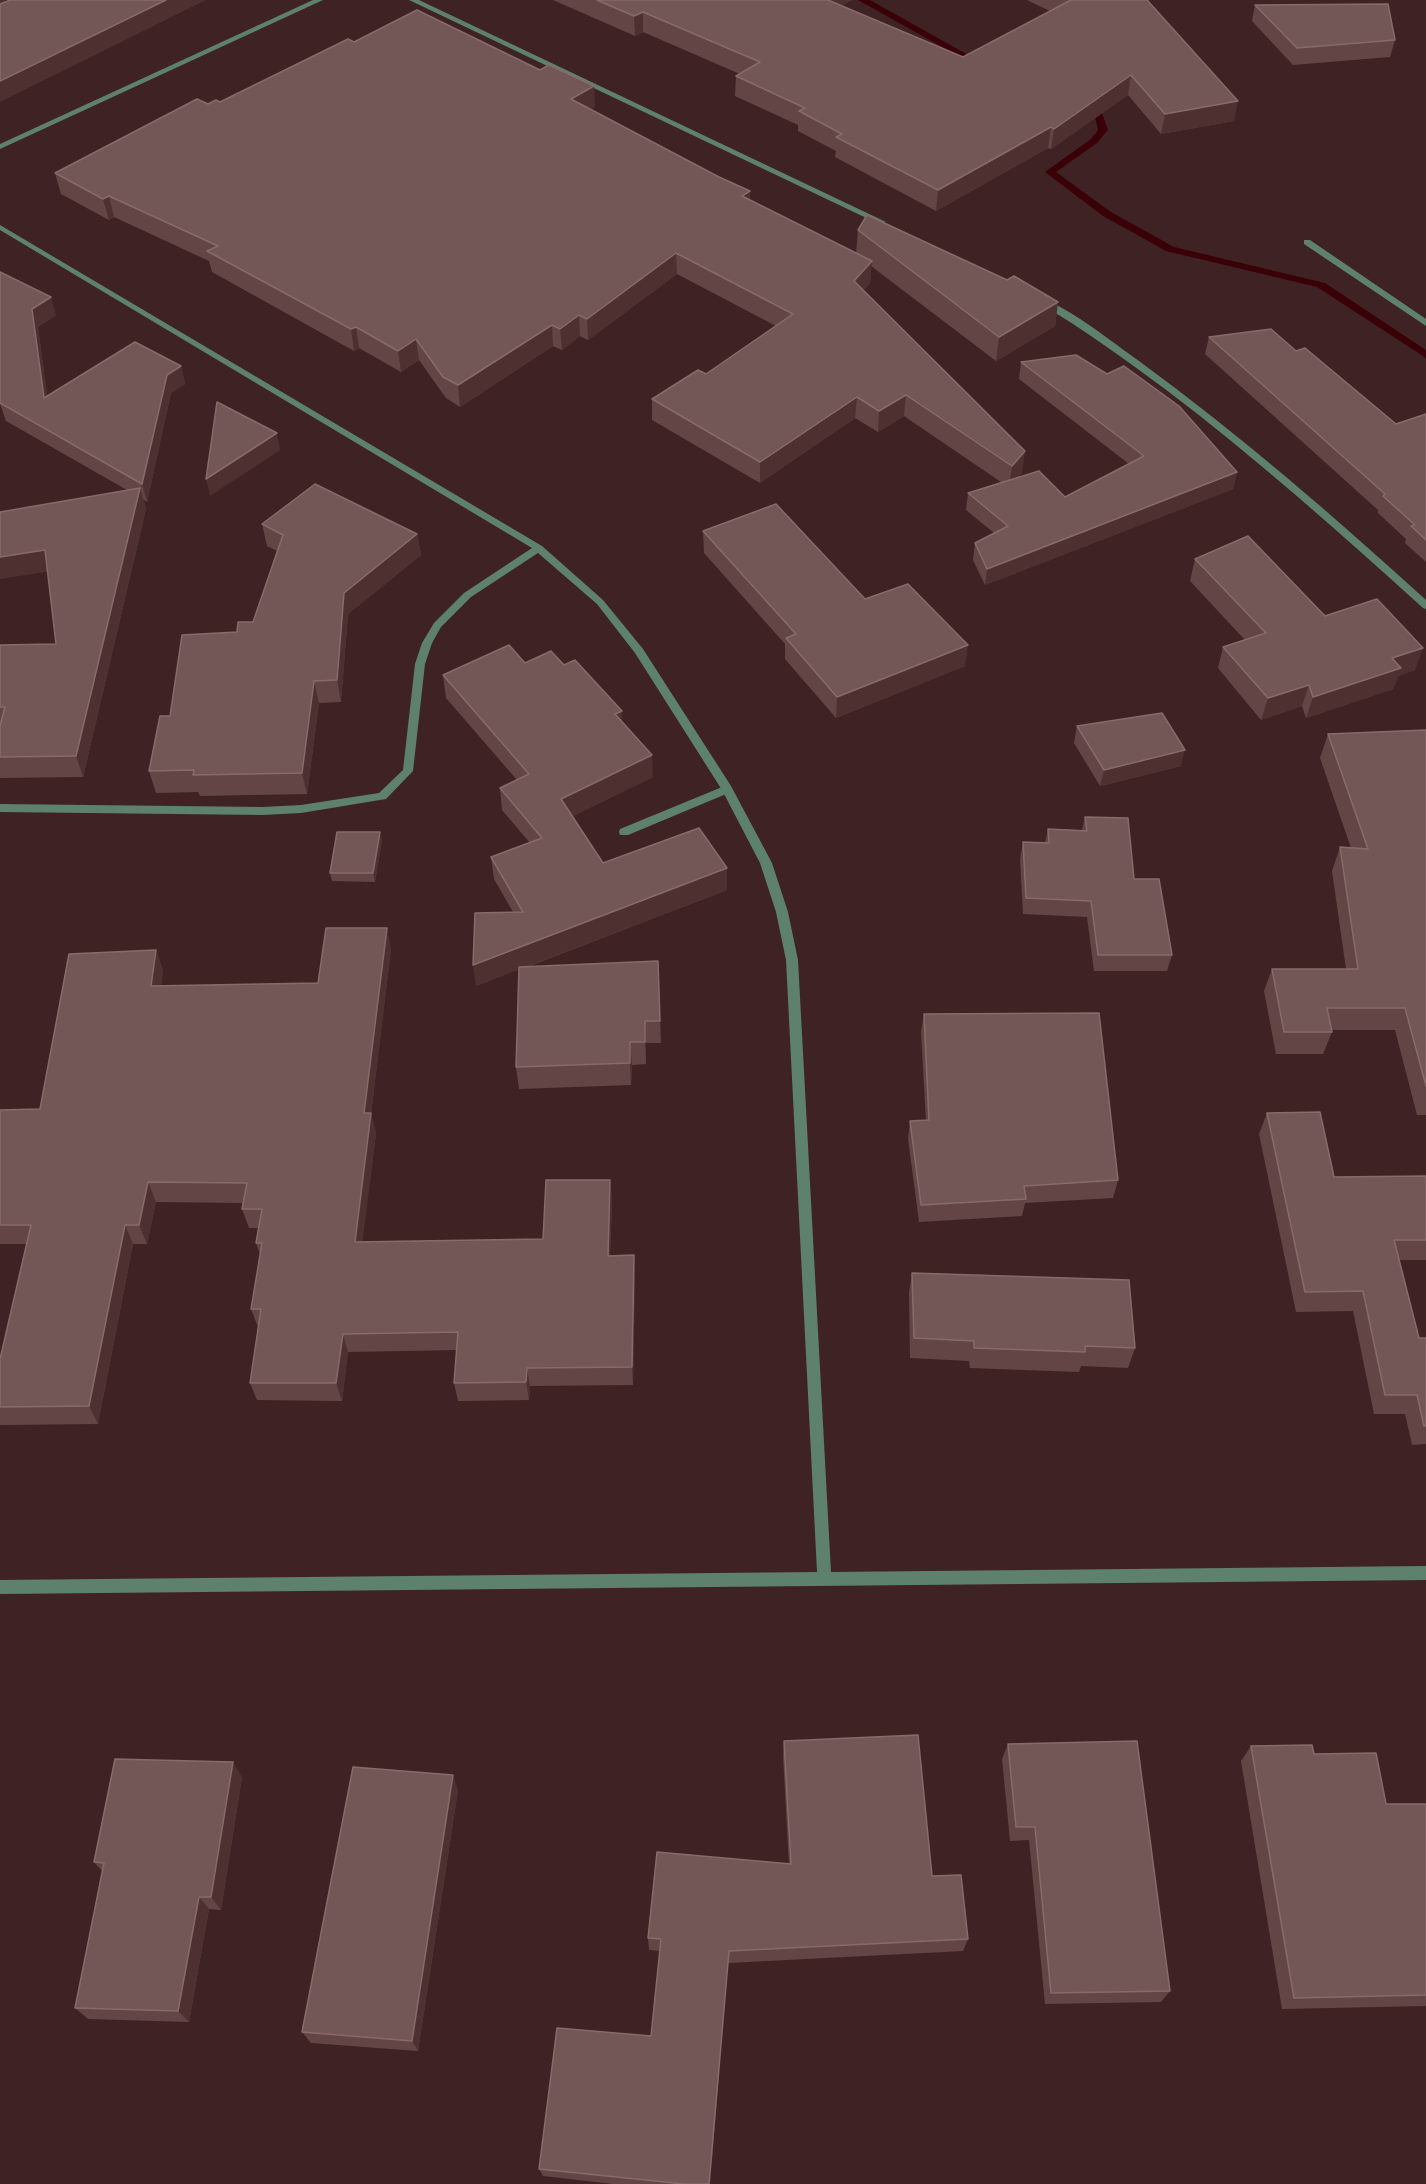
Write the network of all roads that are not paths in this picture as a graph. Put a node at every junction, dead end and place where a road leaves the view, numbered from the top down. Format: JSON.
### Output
{"nodes":[{"id":1,"x":319,"y":0,"type":"edge"},
{"id":2,"x":413,"y":0,"type":"edge"},
{"id":3,"x":0,"y":147,"type":"edge"},
{"id":4,"x":0,"y":227,"type":"edge"},
{"id":5,"x":895,"y":228,"type":"edge"},
{"id":6,"x":1307,"y":242,"type":"dead end"},
{"id":7,"x":1033,"y":297,"type":"edge"},
{"id":8,"x":1426,"y":323,"type":"edge"},
{"id":9,"x":539,"y":548,"type":"junction"},
{"id":10,"x":1426,"y":606,"type":"edge"},
{"id":11,"x":727,"y":789,"type":"junction"},
{"id":12,"x":0,"y":808,"type":"edge"},
{"id":13,"x":624,"y":832,"type":"dead end"},
{"id":14,"x":1426,"y":1573,"type":"edge"},
{"id":15,"x":824,"y":1579,"type":"junction"},
{"id":16,"x":0,"y":1587,"type":"edge"}],
"edges":[{"from":1,"to":3,"type":"street"},
{"from":2,"to":5,"type":"street"},
{"from":4,"to":9,"type":"street"},
{"from":6,"to":8,"type":"street"},
{"from":7,"to":10,"type":"street"},
{"from":9,"to":11,"type":"street"},
{"from":9,"to":12,"type":"street"},
{"from":11,"to":13,"type":"street"},
{"from":11,"to":15,"type":"street"},
{"from":14,"to":15,"type":"street"},
{"from":15,"to":16,"type":"street"}]}
